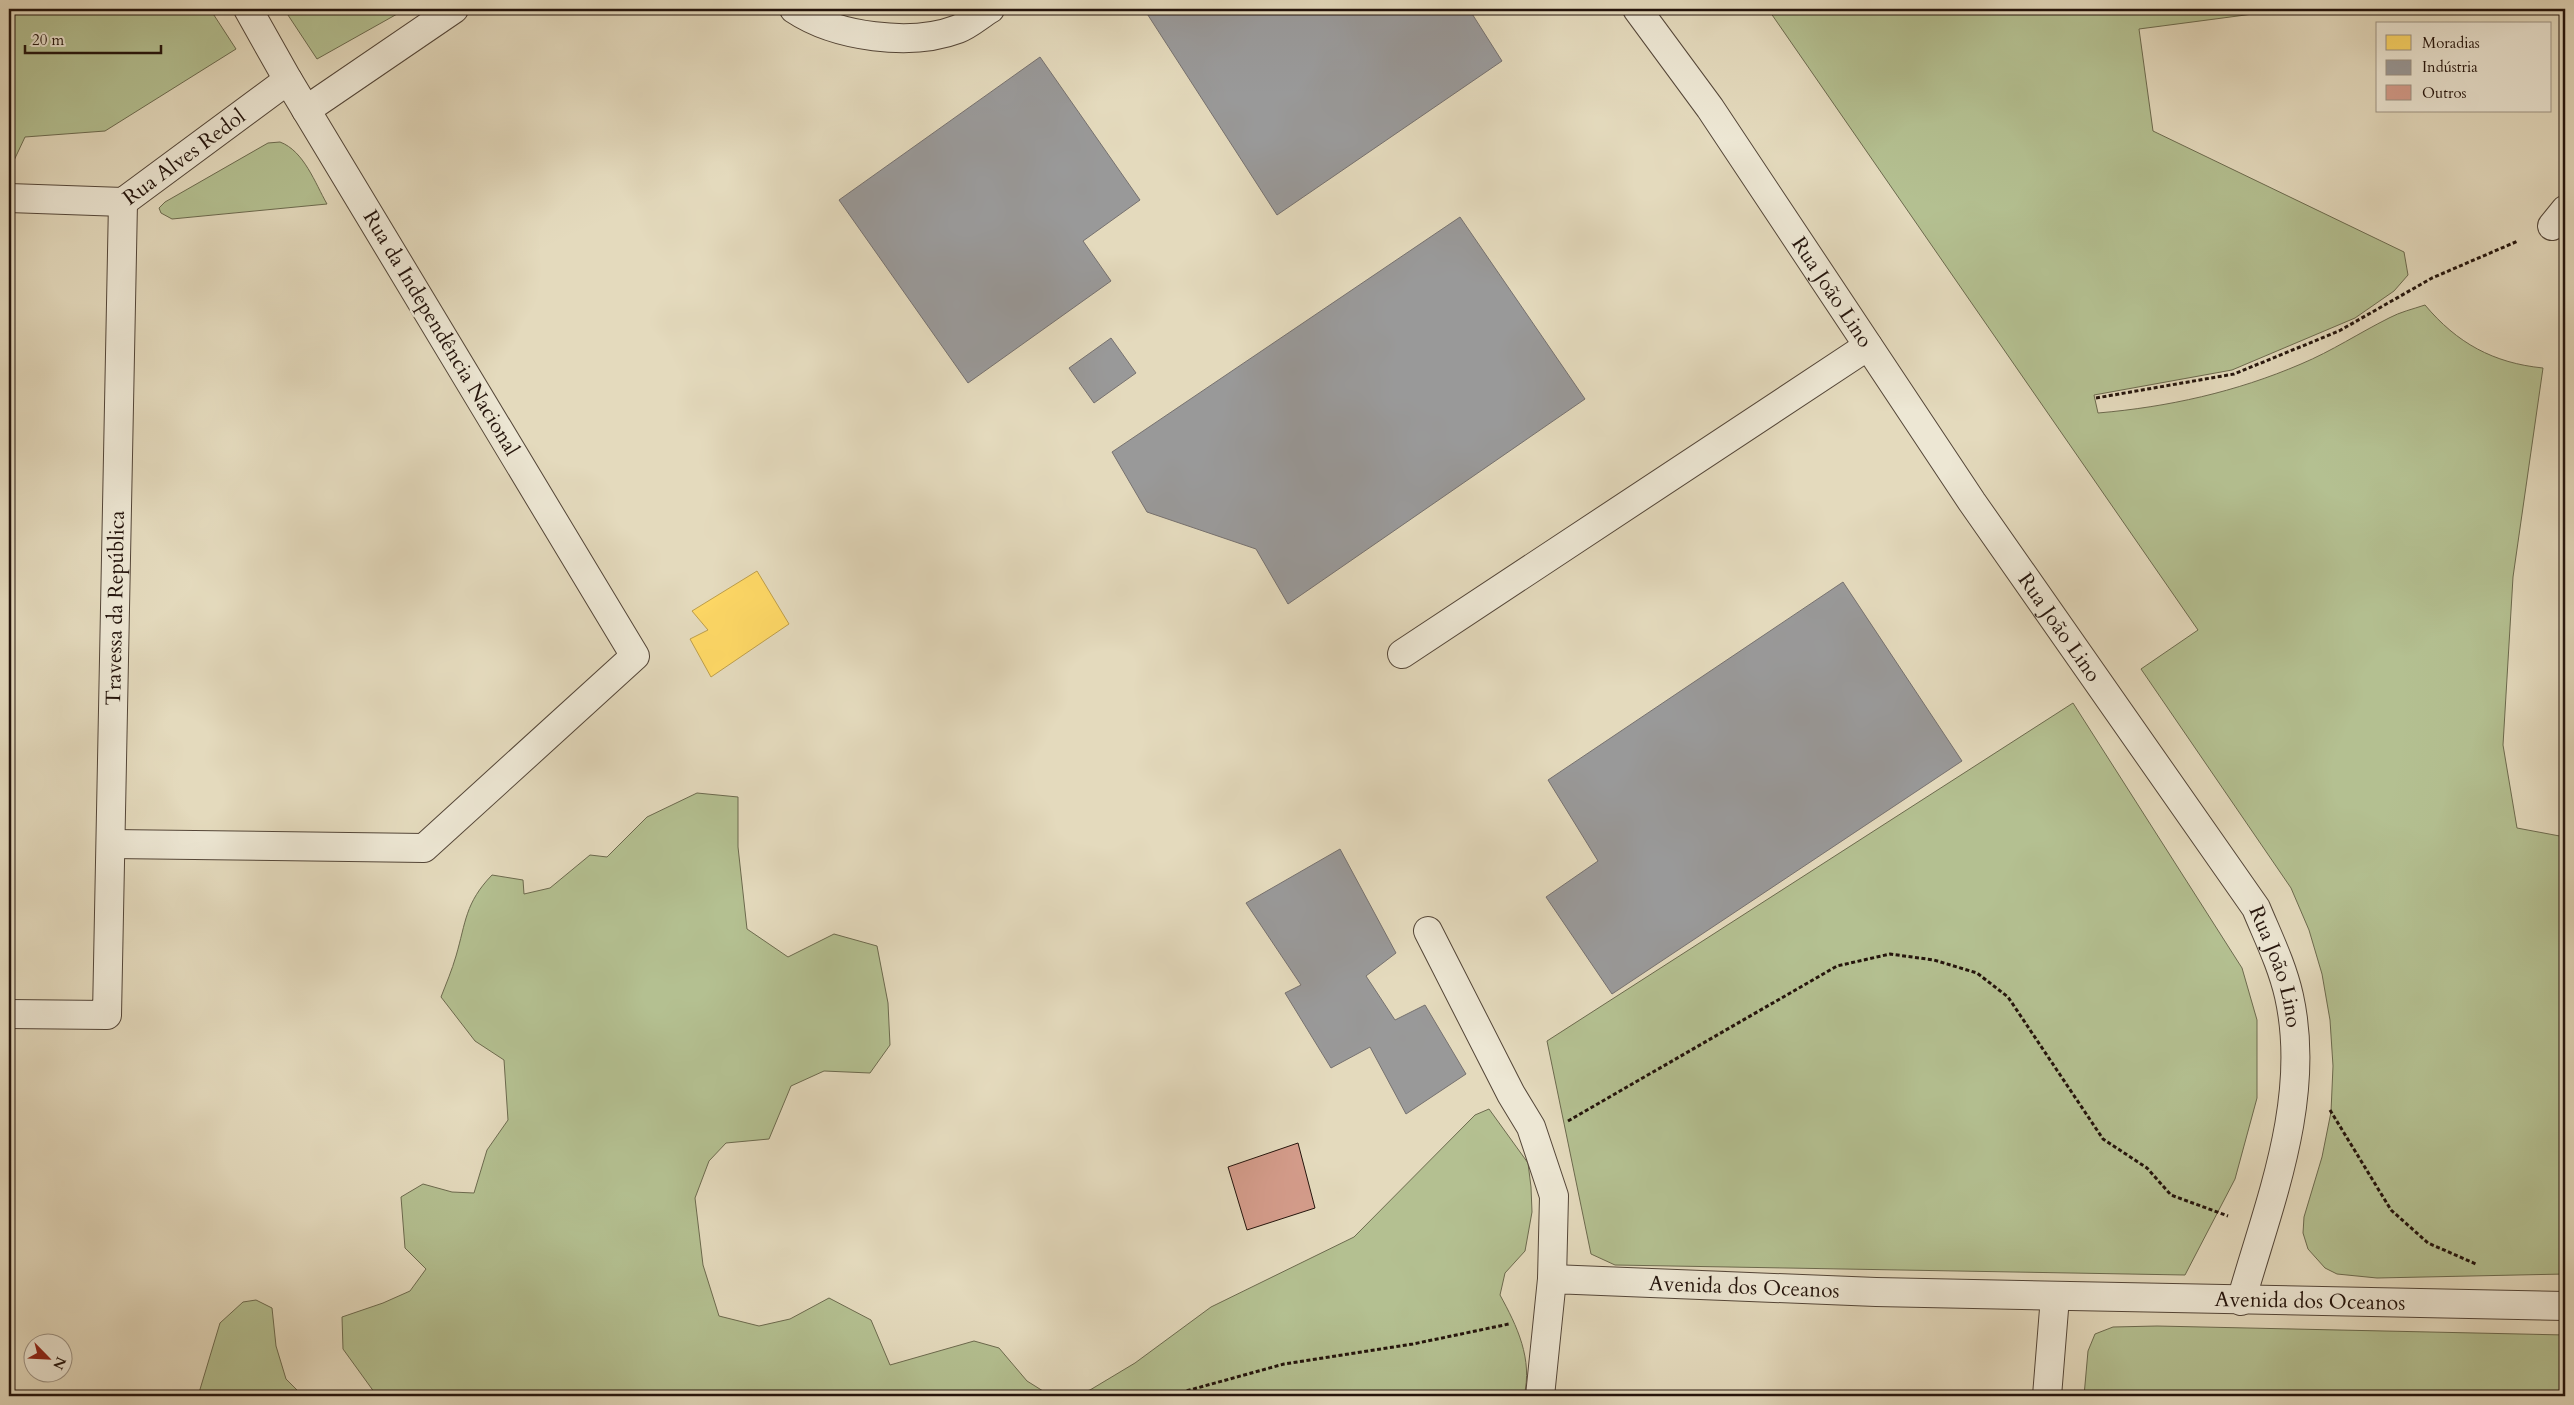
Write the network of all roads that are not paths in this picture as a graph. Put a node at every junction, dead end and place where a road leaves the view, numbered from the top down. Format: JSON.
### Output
{"nodes":[{"id":1,"x":248,"y":9,"type":"edge"},
{"id":2,"x":454,"y":9,"type":"edge"},
{"id":3,"x":794,"y":9,"type":"edge"},
{"id":4,"x":990,"y":9,"type":"edge"},
{"id":5,"x":1637,"y":9,"type":"edge"},
{"id":6,"x":288,"y":80,"type":"junction"},
{"id":7,"x":306,"y":110,"type":"junction"},
{"id":8,"x":9,"y":198,"type":"edge"},
{"id":9,"x":122,"y":202,"type":"junction"},
{"id":10,"x":1868,"y":346,"type":"junction"},
{"id":11,"x":1402,"y":654,"type":"dead end"},
{"id":12,"x":112,"y":844,"type":"junction"},
{"id":13,"x":1428,"y":931,"type":"dead end"},
{"id":14,"x":9,"y":1014,"type":"edge"},
{"id":15,"x":1552,"y":1279,"type":"junction"},
{"id":16,"x":2055,"y":1297,"type":"junction"},
{"id":17,"x":2241,"y":1301,"type":"junction"},
{"id":18,"x":2565,"y":1306,"type":"edge"},
{"id":19,"x":1540,"y":1396,"type":"edge"},
{"id":20,"x":2047,"y":1396,"type":"edge"}],
"edges":[{"from":1,"to":6,"type":"street","name":"Rua da Independência Nacional"},
{"from":2,"to":7,"type":"street"},
{"from":3,"to":4,"type":"street"},
{"from":5,"to":10,"type":"street","name":"Rua João Lino"},
{"from":6,"to":7,"type":"street","name":"Rua da Independência Nacional"},
{"from":6,"to":9,"type":"street","name":"Rua Alves Redol"},
{"from":7,"to":12,"type":"street","name":"Rua da Independência Nacional"},
{"from":8,"to":9,"type":"street","name":"Rua Alves Redol"},
{"from":9,"to":12,"type":"street","name":"Travessa da República"},
{"from":10,"to":11,"type":"street"},
{"from":10,"to":17,"type":"street","name":"Rua João Lino"},
{"from":12,"to":14,"type":"street","name":"Travessa da República"},
{"from":13,"to":15,"type":"street"},
{"from":15,"to":16,"type":"street","name":"Avenida dos Oceanos"},
{"from":15,"to":19,"type":"street"},
{"from":16,"to":17,"type":"street","name":"Avenida dos Oceanos"},
{"from":16,"to":20,"type":"street"},
{"from":17,"to":18,"type":"street","name":"Avenida dos Oceanos"}]}
